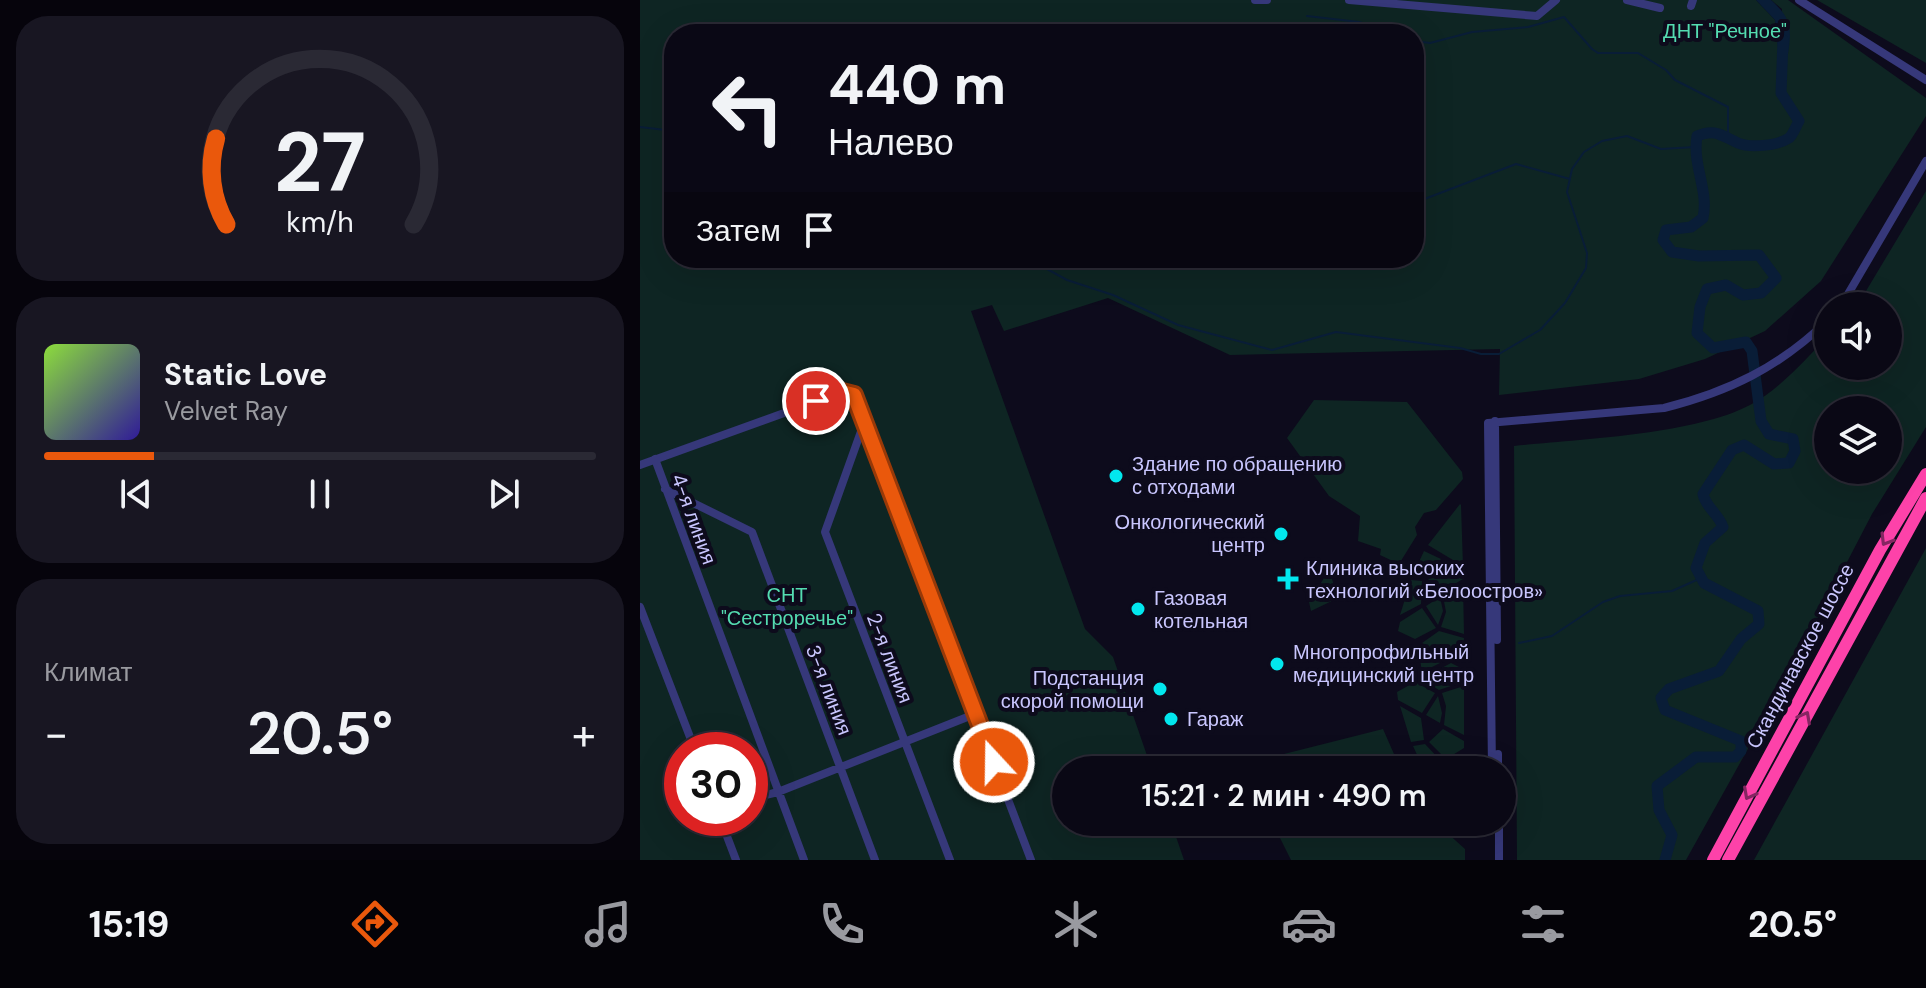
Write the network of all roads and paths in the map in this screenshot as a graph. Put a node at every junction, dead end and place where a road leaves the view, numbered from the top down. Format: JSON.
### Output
{"nodes":[{"id":1,"x":1255,"y":0,"type":"edge"},
{"id":2,"x":1267,"y":0,"type":"edge"},
{"id":3,"x":1349,"y":0,"type":"edge"},
{"id":4,"x":1483,"y":0,"type":"edge"},
{"id":5,"x":1556,"y":0,"type":"edge"},
{"id":6,"x":1627,"y":0,"type":"edge"},
{"id":7,"x":1799,"y":0,"type":"edge"},
{"id":8,"x":1390,"y":1,"type":"edge"},
{"id":9,"x":1428,"y":3,"type":"edge"},
{"id":10,"x":1660,"y":8,"type":"dead end"},
{"id":11,"x":1481,"y":11,"type":"junction"},
{"id":12,"x":1926,"y":80,"type":"edge"},
{"id":13,"x":1926,"y":161,"type":"edge"},
{"id":14,"x":1849,"y":292,"type":"edge"},
{"id":15,"x":1814,"y":331,"type":"edge"},
{"id":16,"x":864,"y":422,"type":"junction"},
{"id":17,"x":655,"y":459,"type":"junction"},
{"id":18,"x":640,"y":465,"type":"edge"},
{"id":19,"x":1926,"y":474,"type":"edge"},
{"id":20,"x":665,"y":489,"type":"junction"},
{"id":21,"x":1926,"y":498,"type":"edge"},
{"id":22,"x":640,"y":607,"type":"edge"},
{"id":23,"x":975,"y":714,"type":"junction"},
{"id":24,"x":688,"y":732,"type":"edge"},
{"id":25,"x":905,"y":742,"type":"junction"},
{"id":26,"x":1495,"y":756,"type":"edge"},
{"id":27,"x":841,"y":767,"type":"junction"},
{"id":28,"x":778,"y":792,"type":"junction"},
{"id":29,"x":768,"y":794,"type":"edge"},
{"id":30,"x":727,"y":836,"type":"edge"},
{"id":31,"x":1498,"y":836,"type":"edge"},
{"id":32,"x":736,"y":860,"type":"edge"},
{"id":33,"x":804,"y":860,"type":"edge"},
{"id":34,"x":875,"y":860,"type":"edge"},
{"id":35,"x":950,"y":860,"type":"edge"},
{"id":36,"x":1031,"y":860,"type":"edge"},
{"id":37,"x":1499,"y":860,"type":"edge"},
{"id":38,"x":1713,"y":860,"type":"edge"},
{"id":39,"x":1728,"y":860,"type":"edge"}],
"edges":[{"from":1,"to":2,"type":"street"},
{"from":3,"to":8,"type":"street"},
{"from":4,"to":11,"type":"street"},
{"from":5,"to":11,"type":"street"},
{"from":6,"to":10,"type":"street"},
{"from":7,"to":12,"type":"street"},
{"from":8,"to":9,"type":"street"},
{"from":9,"to":11,"type":"street"},
{"from":13,"to":14,"type":"street"},
{"from":15,"to":26,"type":"street"},
{"from":16,"to":17,"type":"street"},
{"from":16,"to":23,"type":"street"},
{"from":16,"to":25,"type":"street","name":"2-я линия"},
{"from":17,"to":18,"type":"street"},
{"from":17,"to":20,"type":"street","name":"4-я линия"},
{"from":19,"to":38,"type":"highway","name":"Скандинавское шоссе","one_way":true},
{"from":20,"to":27,"type":"street","name":"3-я линия"},
{"from":20,"to":28,"type":"street","name":"4-я линия"},
{"from":39,"to":21,"type":"highway","name":"Скандинавское шоссе","one_way":true},
{"from":22,"to":24,"type":"street"},
{"from":23,"to":25,"type":"street"},
{"from":23,"to":36,"type":"street"},
{"from":25,"to":27,"type":"street"},
{"from":25,"to":35,"type":"street","name":"2-я линия"},
{"from":27,"to":28,"type":"street"},
{"from":27,"to":34,"type":"street","name":"3-я линия"},
{"from":28,"to":29,"type":"street"},
{"from":28,"to":33,"type":"street","name":"4-я линия"},
{"from":30,"to":32,"type":"street"},
{"from":31,"to":37,"type":"street"}]}
